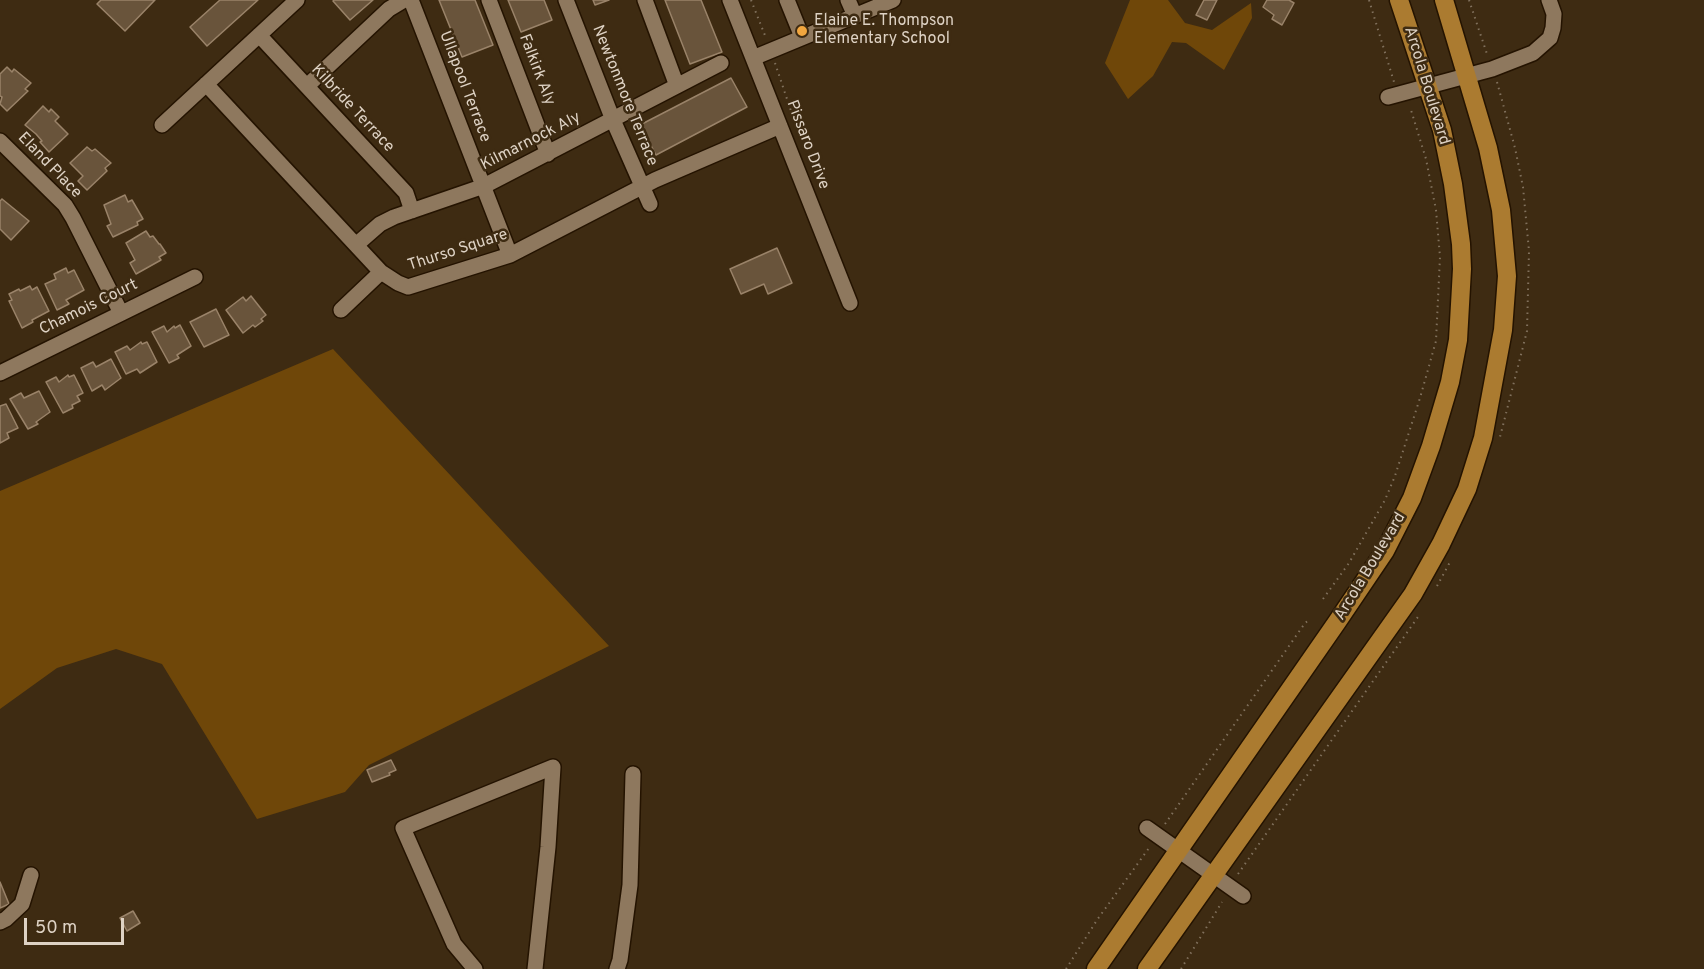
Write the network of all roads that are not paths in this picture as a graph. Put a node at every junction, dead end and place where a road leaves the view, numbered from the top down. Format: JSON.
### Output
{"nodes":[{"id":1,"x":297,"y":0,"type":"edge"},
{"id":2,"x":404,"y":0,"type":"edge"},
{"id":3,"x":411,"y":0,"type":"edge"},
{"id":4,"x":489,"y":0,"type":"edge"},
{"id":5,"x":566,"y":0,"type":"edge"},
{"id":6,"x":645,"y":0,"type":"edge"},
{"id":7,"x":730,"y":0,"type":"edge"},
{"id":8,"x":787,"y":0,"type":"edge"},
{"id":9,"x":848,"y":0,"type":"edge"},
{"id":10,"x":893,"y":0,"type":"edge"},
{"id":11,"x":1399,"y":0,"type":"edge"},
{"id":12,"x":1444,"y":0,"type":"edge"},
{"id":13,"x":1549,"y":0,"type":"edge"},
{"id":14,"x":855,"y":16,"type":"junction"},
{"id":15,"x":259,"y":35,"type":"junction"},
{"id":16,"x":802,"y":37,"type":"junction"},
{"id":17,"x":753,"y":58,"type":"junction"},
{"id":18,"x":721,"y":63,"type":"dead end"},
{"id":19,"x":1467,"y":76,"type":"junction"},
{"id":20,"x":206,"y":84,"type":"junction"},
{"id":21,"x":307,"y":86,"type":"junction"},
{"id":22,"x":677,"y":86,"type":"junction"},
{"id":23,"x":1428,"y":86,"type":"junction"},
{"id":24,"x":1388,"y":97,"type":"dead end"},
{"id":25,"x":613,"y":120,"type":"junction"},
{"id":26,"x":162,"y":125,"type":"dead end"},
{"id":27,"x":780,"y":126,"type":"junction"},
{"id":28,"x":0,"y":141,"type":"edge"},
{"id":29,"x":548,"y":154,"type":"junction"},
{"id":30,"x":484,"y":186,"type":"junction"},
{"id":31,"x":642,"y":186,"type":"junction"},
{"id":32,"x":650,"y":204,"type":"dead end"},
{"id":33,"x":412,"y":211,"type":"junction"},
{"id":34,"x":356,"y":245,"type":"junction"},
{"id":35,"x":510,"y":255,"type":"junction"},
{"id":36,"x":381,"y":272,"type":"junction"},
{"id":37,"x":195,"y":277,"type":"dead end"},
{"id":38,"x":850,"y":303,"type":"dead end"},
{"id":39,"x":341,"y":310,"type":"dead end"},
{"id":40,"x":121,"y":313,"type":"junction"},
{"id":41,"x":0,"y":373,"type":"edge"},
{"id":42,"x":633,"y":774,"type":"dead end"},
{"id":43,"x":1147,"y":828,"type":"dead end"},
{"id":44,"x":1178,"y":850,"type":"junction"},
{"id":45,"x":31,"y":875,"type":"dead end"},
{"id":46,"x":1214,"y":875,"type":"junction"},
{"id":47,"x":1243,"y":896,"type":"dead end"},
{"id":48,"x":0,"y":922,"type":"edge"},
{"id":49,"x":475,"y":969,"type":"edge"},
{"id":50,"x":535,"y":969,"type":"edge"},
{"id":51,"x":617,"y":969,"type":"edge"},
{"id":52,"x":1096,"y":969,"type":"edge"},
{"id":53,"x":1147,"y":969,"type":"edge"}],
"edges":[{"from":1,"to":15,"type":"street"},
{"from":2,"to":21,"type":"street"},
{"from":3,"to":30,"type":"street","name":"Ullapool Terrace"},
{"from":4,"to":29,"type":"street","name":"Falkirk Aly"},
{"from":5,"to":25,"type":"street","name":"Newtonmore Terrace"},
{"from":6,"to":22,"type":"street"},
{"from":7,"to":17,"type":"street","name":"Pissaro Drive"},
{"from":8,"to":16,"type":"street"},
{"from":9,"to":14,"type":"street"},
{"from":10,"to":14,"type":"street"},
{"from":11,"to":23,"type":"main road","name":"Arcola Boulevard"},
{"from":12,"to":19,"type":"main road"},
{"from":13,"to":19,"type":"street"},
{"from":14,"to":16,"type":"street"},
{"from":15,"to":20,"type":"street"},
{"from":15,"to":21,"type":"street","name":"Kilbride Terrace"},
{"from":16,"to":17,"type":"street"},
{"from":17,"to":27,"type":"street","name":"Pissaro Drive"},
{"from":18,"to":22,"type":"street","name":"Kilmarnock Aly"},
{"from":19,"to":23,"type":"street"},
{"from":19,"to":46,"type":"main road"},
{"from":20,"to":26,"type":"street"},
{"from":20,"to":34,"type":"street","name":"Thurso Square"},
{"from":21,"to":33,"type":"street","name":"Kilbride Terrace"},
{"from":22,"to":25,"type":"street","name":"Kilmarnock Aly"},
{"from":23,"to":24,"type":"street"},
{"from":23,"to":44,"type":"main road","name":"Arcola Boulevard"},
{"from":25,"to":29,"type":"street","name":"Kilmarnock Aly"},
{"from":25,"to":31,"type":"street","name":"Newtonmore Terrace"},
{"from":27,"to":31,"type":"street","name":"Thurso Square"},
{"from":27,"to":38,"type":"street","name":"Pissaro Drive"},
{"from":28,"to":40,"type":"street","name":"Eland Place"},
{"from":29,"to":30,"type":"street","name":"Kilmarnock Aly"},
{"from":30,"to":33,"type":"street","name":"Kilmarnock Aly"},
{"from":30,"to":35,"type":"street","name":"Ullapool Terrace"},
{"from":31,"to":32,"type":"street","name":"Newtonmore Terrace"},
{"from":31,"to":35,"type":"street","name":"Thurso Square"},
{"from":33,"to":34,"type":"street","name":"Kilmarnock Aly"},
{"from":34,"to":36,"type":"street","name":"Thurso Square"},
{"from":35,"to":36,"type":"street","name":"Thurso Square"},
{"from":36,"to":39,"type":"street"},
{"from":37,"to":40,"type":"street","name":"Chamois Court"},
{"from":40,"to":41,"type":"street","name":"Chamois Court"},
{"from":42,"to":51,"type":"street"},
{"from":43,"to":44,"type":"street"},
{"from":44,"to":46,"type":"street"},
{"from":44,"to":52,"type":"main road","name":"Arcola Boulevard"},
{"from":45,"to":48,"type":"street"},
{"from":46,"to":47,"type":"street"},
{"from":46,"to":53,"type":"main road"},
{"from":49,"to":50,"type":"street"}]}
